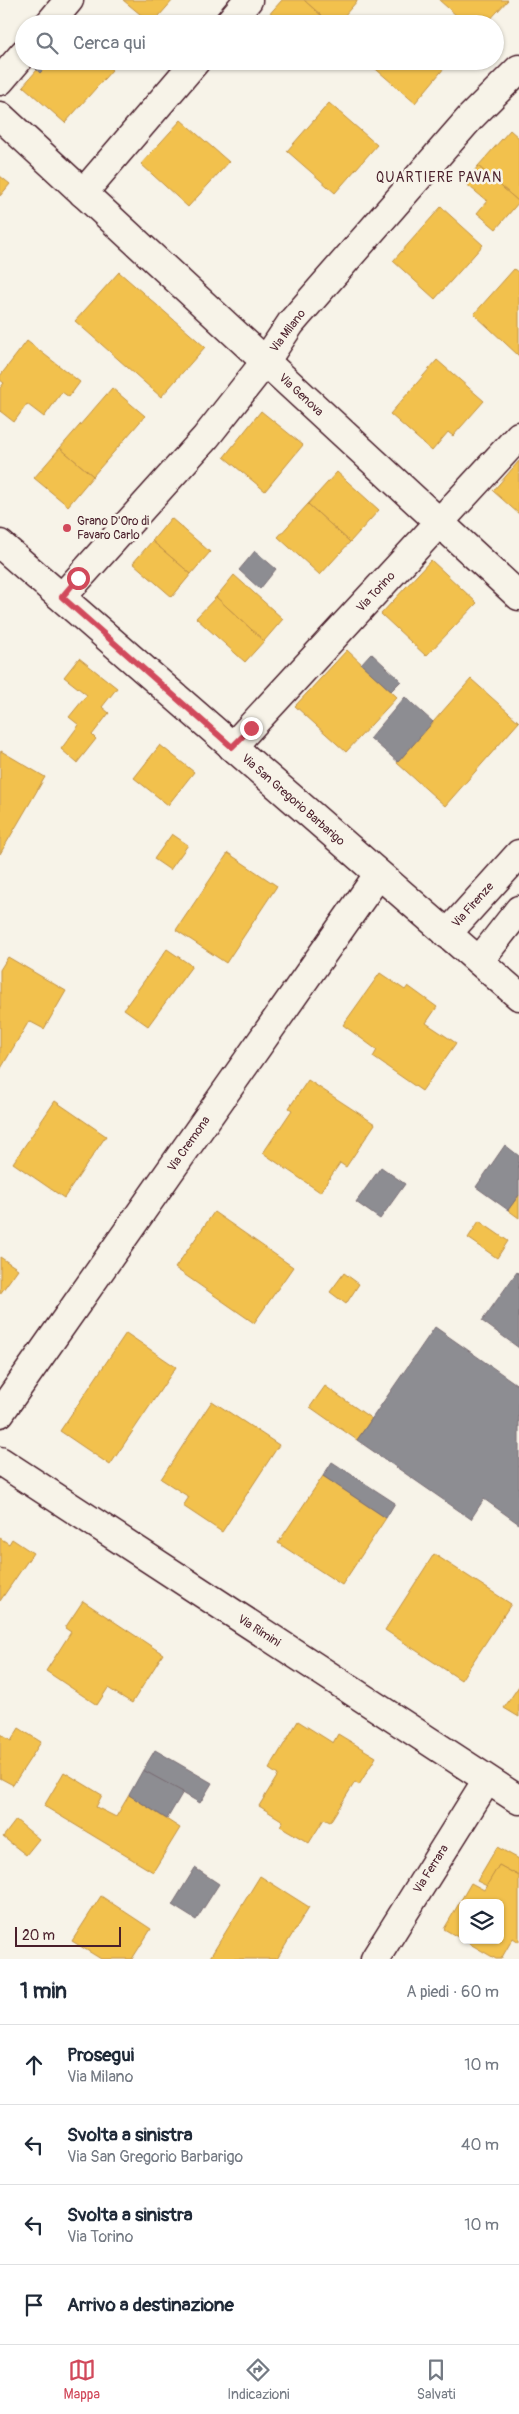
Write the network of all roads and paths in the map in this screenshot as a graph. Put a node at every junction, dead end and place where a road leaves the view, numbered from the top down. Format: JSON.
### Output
{"nodes":[{"id":1,"x":69,"y":0,"type":"edge"},
{"id":2,"x":248,"y":0,"type":"edge"},
{"id":3,"x":56,"y":15,"type":"edge"},
{"id":4,"x":236,"y":15,"type":"edge"},
{"id":5,"x":15,"y":64,"type":"edge"},
{"id":6,"x":519,"y":69,"type":"edge"},
{"id":7,"x":188,"y":70,"type":"edge"},
{"id":8,"x":0,"y":81,"type":"edge"},
{"id":9,"x":0,"y":116,"type":"edge"},
{"id":10,"x":83,"y":193,"type":"junction"},
{"id":11,"x":265,"y":362,"type":"junction"},
{"id":12,"x":519,"y":436,"type":"edge"},
{"id":13,"x":440,"y":523,"type":"junction"},
{"id":14,"x":0,"y":544,"type":"edge"},
{"id":15,"x":519,"y":596,"type":"edge"},
{"id":16,"x":62,"y":597,"type":"junction"},
{"id":17,"x":232,"y":747,"type":"junction"},
{"id":18,"x":519,"y":854,"type":"edge"},
{"id":19,"x":378,"y":875,"type":"junction"},
{"id":20,"x":519,"y":910,"type":"edge"},
{"id":21,"x":447,"y":934,"type":"junction"},
{"id":22,"x":479,"y":961,"type":"junction"},
{"id":23,"x":519,"y":996,"type":"edge"},
{"id":24,"x":0,"y":1413,"type":"edge"},
{"id":25,"x":0,"y":1461,"type":"edge"},
{"id":26,"x":487,"y":1780,"type":"junction"},
{"id":27,"x":519,"y":1800,"type":"edge"},
{"id":28,"x":375,"y":1959,"type":"edge"}],
"edges":[{"from":1,"to":3,"type":"street"},
{"from":2,"to":4,"type":"street"},
{"from":5,"to":8,"type":"street"},
{"from":6,"to":11,"type":"street","name":"Via Milano"},
{"from":7,"to":10,"type":"street"},
{"from":9,"to":10,"type":"street","name":"Via Genova"},
{"from":10,"to":11,"type":"street","name":"Via Genova"},
{"from":11,"to":13,"type":"street","name":"Via Genova"},
{"from":11,"to":16,"type":"street","name":"Via Milano"},
{"from":12,"to":13,"type":"street","name":"Via Torino"},
{"from":13,"to":15,"type":"street","name":"Via Genova"},
{"from":13,"to":17,"type":"street","name":"Via Torino"},
{"from":14,"to":16,"type":"street","name":"Via San Gregorio Barbarigo"},
{"from":16,"to":17,"type":"street","name":"Via San Gregorio Barbarigo"},
{"from":17,"to":19,"type":"street","name":"Via San Gregorio Barbarigo"},
{"from":18,"to":21,"type":"street","name":"Via Firenze"},
{"from":19,"to":21,"type":"street","name":"Via San Gregorio Barbarigo"},
{"from":19,"to":24,"type":"street","name":"Via Cremona"},
{"from":20,"to":22,"type":"street"},
{"from":21,"to":22,"type":"street","name":"Via San Gregorio Barbarigo"},
{"from":22,"to":23,"type":"street","name":"Via San Gregorio Barbarigo"},
{"from":25,"to":26,"type":"street","name":"Via Rimini"},
{"from":26,"to":27,"type":"street","name":"Via Rimini"},
{"from":26,"to":28,"type":"street","name":"Via Ferrara"}]}
